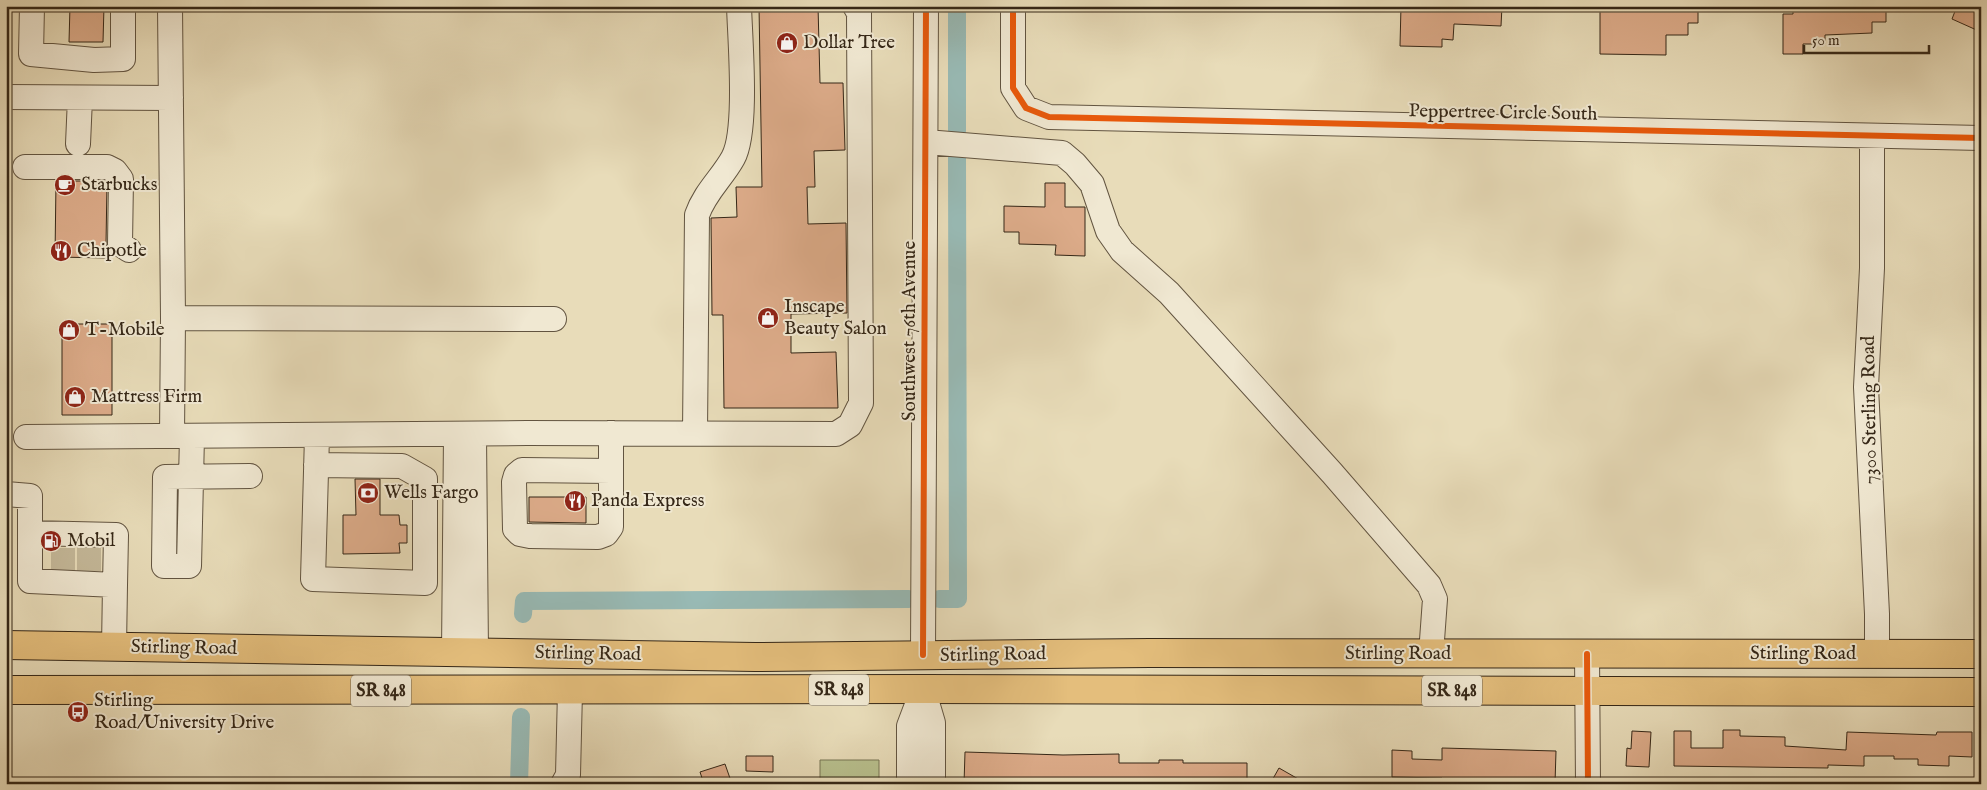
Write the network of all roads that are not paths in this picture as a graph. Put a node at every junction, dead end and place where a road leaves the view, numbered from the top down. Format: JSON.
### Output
{"nodes":[{"id":1,"x":32,"y":6,"type":"edge"},
{"id":2,"x":122,"y":6,"type":"edge"},
{"id":3,"x":170,"y":6,"type":"edge"},
{"id":4,"x":739,"y":6,"type":"edge"},
{"id":5,"x":855,"y":6,"type":"edge"},
{"id":6,"x":926,"y":6,"type":"edge"},
{"id":7,"x":1013,"y":6,"type":"edge"},
{"id":8,"x":94,"y":60,"type":"junction"},
{"id":9,"x":6,"y":98,"type":"edge"},
{"id":10,"x":88,"y":98,"type":"junction"},
{"id":11,"x":171,"y":98,"type":"junction"},
{"id":12,"x":1872,"y":136,"type":"junction"},
{"id":13,"x":1981,"y":138,"type":"edge"},
{"id":14,"x":926,"y":142,"type":"junction"},
{"id":15,"x":78,"y":144,"type":"dead end"},
{"id":16,"x":26,"y":167,"type":"dead end"},
{"id":17,"x":129,"y":250,"type":"dead end"},
{"id":18,"x":173,"y":318,"type":"junction"},
{"id":19,"x":554,"y":319,"type":"dead end"},
{"id":20,"x":611,"y":433,"type":"junction"},
{"id":21,"x":695,"y":433,"type":"junction"},
{"id":22,"x":465,"y":435,"type":"junction"},
{"id":23,"x":182,"y":436,"type":"junction"},
{"id":24,"x":317,"y":436,"type":"junction"},
{"id":25,"x":26,"y":437,"type":"dead end"},
{"id":26,"x":316,"y":465,"type":"junction"},
{"id":27,"x":611,"y":471,"type":"junction"},
{"id":28,"x":250,"y":476,"type":"dead end"},
{"id":29,"x":6,"y":494,"type":"edge"},
{"id":30,"x":30,"y":533,"type":"junction"},
{"id":31,"x":116,"y":584,"type":"junction"},
{"id":32,"x":6,"y":645,"type":"edge"},
{"id":33,"x":114,"y":647,"type":"junction"},
{"id":34,"x":465,"y":652,"type":"junction"},
{"id":35,"x":619,"y":654,"type":"junction"},
{"id":36,"x":1431,"y":654,"type":"junction"},
{"id":37,"x":1587,"y":654,"type":"junction"},
{"id":38,"x":1877,"y":654,"type":"junction"},
{"id":39,"x":1981,"y":654,"type":"edge"},
{"id":40,"x":923,"y":655,"type":"junction"},
{"id":41,"x":970,"y":655,"type":"junction"},
{"id":42,"x":923,"y":689,"type":"junction"},
{"id":43,"x":6,"y":690,"type":"edge"},
{"id":44,"x":574,"y":691,"type":"junction"},
{"id":45,"x":1586,"y":692,"type":"junction"},
{"id":46,"x":1981,"y":692,"type":"edge"},
{"id":47,"x":563,"y":784,"type":"edge"},
{"id":48,"x":909,"y":784,"type":"edge"},
{"id":49,"x":933,"y":784,"type":"edge"},
{"id":50,"x":1588,"y":784,"type":"edge"}],
"edges":[{"from":1,"to":8,"type":"street"},
{"from":2,"to":8,"type":"street"},
{"from":3,"to":11,"type":"street"},
{"from":4,"to":21,"type":"street"},
{"from":5,"to":21,"type":"street"},
{"from":6,"to":14,"type":"street","name":"Southwest 76th Avenue"},
{"from":7,"to":12,"type":"street","name":"Peppertree Circle South"},
{"from":8,"to":10,"type":"street"},
{"from":9,"to":10,"type":"street"},
{"from":10,"to":11,"type":"street"},
{"from":10,"to":15,"type":"street"},
{"from":11,"to":18,"type":"street"},
{"from":12,"to":13,"type":"street","name":"Peppertree Circle South"},
{"from":12,"to":38,"type":"street","name":"7300 Sterling Road"},
{"from":14,"to":36,"type":"street"},
{"from":14,"to":40,"type":"street","name":"Southwest 76th Avenue"},
{"from":16,"to":17,"type":"street"},
{"from":18,"to":19,"type":"street"},
{"from":18,"to":23,"type":"street"},
{"from":20,"to":21,"type":"street"},
{"from":20,"to":22,"type":"street"},
{"from":20,"to":27,"type":"street"},
{"from":22,"to":24,"type":"street"},
{"from":22,"to":34,"type":"street"},
{"from":23,"to":24,"type":"street"},
{"from":23,"to":25,"type":"street"},
{"from":23,"to":28,"type":"street"},
{"from":24,"to":26,"type":"street"},
{"from":26,"to":26,"type":"street"},
{"from":27,"to":27,"type":"street"},
{"from":29,"to":30,"type":"street"},
{"from":30,"to":31,"type":"street"},
{"from":30,"to":31,"type":"street"},
{"from":31,"to":33,"type":"street"},
{"from":32,"to":33,"type":"main road","name":"Stirling Road","number":"SR 848"},
{"from":33,"to":34,"type":"main road","name":"Stirling Road","number":"SR 848"},
{"from":34,"to":35,"type":"main road","name":"Stirling Road","number":"SR 848"},
{"from":35,"to":40,"type":"main road","name":"Stirling Road","number":"SR 848"},
{"from":35,"to":44,"type":"main road"},
{"from":36,"to":37,"type":"main road","name":"Stirling Road","number":"SR 848"},
{"from":36,"to":41,"type":"main road","name":"Stirling Road","number":"SR 848"},
{"from":37,"to":38,"type":"main road","name":"Stirling Road","number":"SR 848"},
{"from":37,"to":45,"type":"street"},
{"from":38,"to":39,"type":"main road","name":"Stirling Road","number":"SR 848"},
{"from":40,"to":41,"type":"main road","name":"Stirling Road","number":"SR 848"},
{"from":41,"to":42,"type":"main road"},
{"from":42,"to":44,"type":"main road","name":"Stirling Road","number":"SR 848"},
{"from":42,"to":45,"type":"main road","name":"Stirling Road","number":"SR 848"},
{"from":42,"to":48,"type":"street"},
{"from":42,"to":49,"type":"street"},
{"from":43,"to":44,"type":"main road","name":"Stirling Road","number":"SR 848"},
{"from":44,"to":47,"type":"street"},
{"from":45,"to":46,"type":"main road","name":"Stirling Road","number":"SR 848"},
{"from":45,"to":50,"type":"street"}]}
